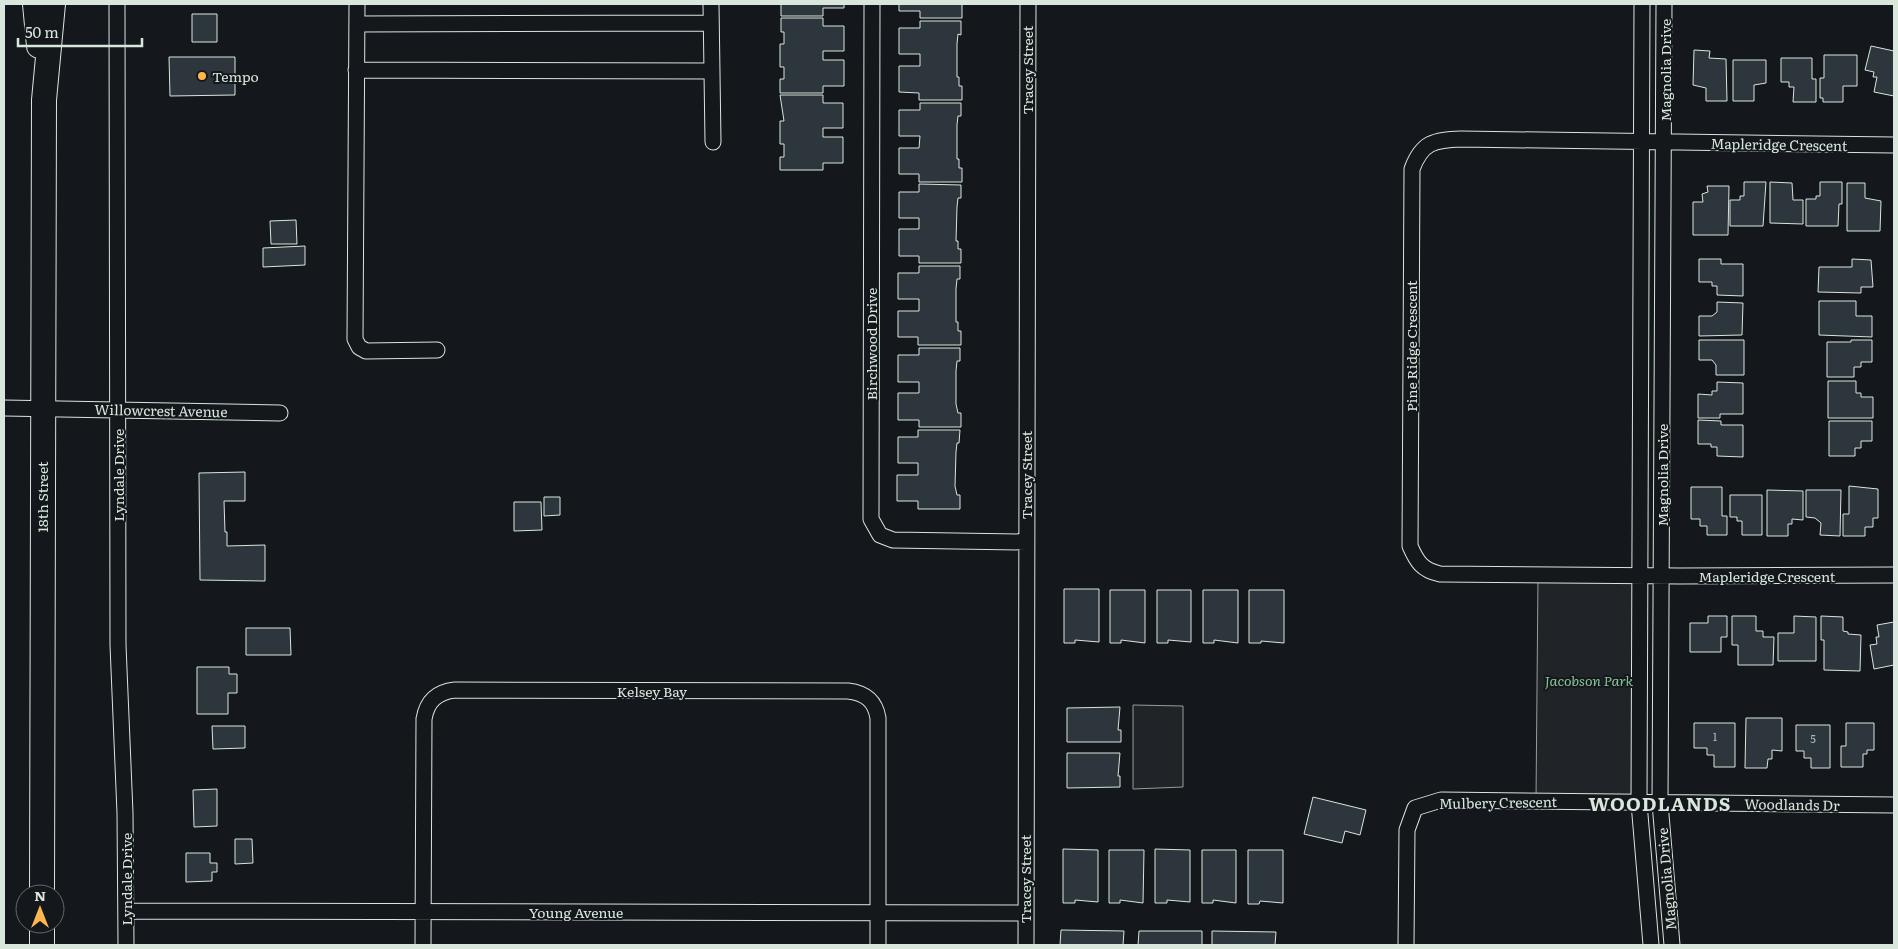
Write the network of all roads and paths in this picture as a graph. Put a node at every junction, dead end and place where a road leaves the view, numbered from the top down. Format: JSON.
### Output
{"nodes":[{"id":1,"x":35,"y":4,"type":"edge"},
{"id":2,"x":53,"y":4,"type":"edge"},
{"id":3,"x":117,"y":4,"type":"edge"},
{"id":4,"x":357,"y":4,"type":"edge"},
{"id":5,"x":711,"y":4,"type":"edge"},
{"id":6,"x":872,"y":4,"type":"edge"},
{"id":7,"x":1028,"y":4,"type":"edge"},
{"id":8,"x":1642,"y":4,"type":"edge"},
{"id":9,"x":1664,"y":4,"type":"edge"},
{"id":10,"x":711,"y":23,"type":"junction"},
{"id":11,"x":357,"y":24,"type":"junction"},
{"id":12,"x":356,"y":70,"type":"junction"},
{"id":13,"x":712,"y":71,"type":"junction"},
{"id":14,"x":44,"y":100,"type":"junction"},
{"id":15,"x":713,"y":142,"type":"dead end"},
{"id":16,"x":1641,"y":142,"type":"junction"},
{"id":17,"x":1664,"y":143,"type":"junction"},
{"id":18,"x":1894,"y":145,"type":"edge"},
{"id":19,"x":437,"y":350,"type":"dead end"},
{"id":20,"x":4,"y":408,"type":"edge"},
{"id":21,"x":42,"y":408,"type":"junction"},
{"id":22,"x":118,"y":409,"type":"junction"},
{"id":23,"x":280,"y":413,"type":"dead end"},
{"id":24,"x":1026,"y":542,"type":"junction"},
{"id":25,"x":1894,"y":574,"type":"edge"},
{"id":26,"x":1640,"y":576,"type":"junction"},
{"id":27,"x":1661,"y":576,"type":"junction"},
{"id":28,"x":1640,"y":802,"type":"junction"},
{"id":29,"x":1660,"y":803,"type":"junction"},
{"id":30,"x":1894,"y":805,"type":"edge"},
{"id":31,"x":42,"y":884,"type":"edge"},
{"id":32,"x":126,"y":911,"type":"junction"},
{"id":33,"x":423,"y":912,"type":"junction"},
{"id":34,"x":878,"y":913,"type":"junction"},
{"id":35,"x":1026,"y":914,"type":"junction"},
{"id":36,"x":126,"y":945,"type":"edge"},
{"id":37,"x":423,"y":945,"type":"edge"},
{"id":38,"x":878,"y":945,"type":"edge"},
{"id":39,"x":1026,"y":945,"type":"edge"},
{"id":40,"x":1406,"y":945,"type":"edge"},
{"id":41,"x":1651,"y":945,"type":"edge"},
{"id":42,"x":1672,"y":945,"type":"edge"}],
"edges":[{"from":1,"to":14,"type":"main road","name":"18th Street"},
{"from":2,"to":14,"type":"main road","name":"18th Street"},
{"from":3,"to":22,"type":"street","name":"Lyndale Drive"},
{"from":4,"to":11,"type":"street"},
{"from":5,"to":10,"type":"street"},
{"from":6,"to":24,"type":"street","name":"Birchwood Drive"},
{"from":7,"to":24,"type":"street","name":"Tracey Street"},
{"from":8,"to":16,"type":"street","name":"Magnolia Drive"},
{"from":9,"to":17,"type":"street","name":"Magnolia Drive"},
{"from":10,"to":11,"type":"street"},
{"from":10,"to":13,"type":"street"},
{"from":11,"to":12,"type":"street"},
{"from":12,"to":13,"type":"street"},
{"from":12,"to":19,"type":"street"},
{"from":13,"to":15,"type":"street"},
{"from":14,"to":21,"type":"main road","name":"18th Street"},
{"from":16,"to":17,"type":"street","name":"Pine Ridge Crescent"},
{"from":16,"to":26,"type":"street","name":"Magnolia Drive"},
{"from":16,"to":26,"type":"street","name":"Pine Ridge Crescent"},
{"from":17,"to":18,"type":"street","name":"Mapleridge Crescent"},
{"from":17,"to":27,"type":"street","name":"Magnolia Drive"},
{"from":20,"to":21,"type":"street","name":"Willowcrest Avenue"},
{"from":21,"to":22,"type":"street","name":"Willowcrest Avenue"},
{"from":21,"to":31,"type":"main road","name":"18th Street"},
{"from":22,"to":23,"type":"street","name":"Willowcrest Avenue"},
{"from":22,"to":32,"type":"street","name":"Lyndale Drive"},
{"from":24,"to":35,"type":"street","name":"Tracey Street"},
{"from":25,"to":27,"type":"street","name":"Mapleridge Crescent"},
{"from":26,"to":27,"type":"street","name":"Mapleridge Crescent"},
{"from":26,"to":28,"type":"street","name":"Magnolia Drive"},
{"from":27,"to":29,"type":"street","name":"Magnolia Drive"},
{"from":28,"to":29,"type":"street","name":"Mulbery Crescent"},
{"from":28,"to":40,"type":"street","name":"Mulbery Crescent"},
{"from":28,"to":41,"type":"street","name":"Magnolia Drive"},
{"from":29,"to":30,"type":"street","name":"Woodlands Dr"},
{"from":29,"to":42,"type":"street","name":"Magnolia Drive"},
{"from":32,"to":33,"type":"street","name":"Young Avenue"},
{"from":32,"to":36,"type":"street","name":"Lyndale Drive"},
{"from":33,"to":34,"type":"street","name":"Young Avenue"},
{"from":33,"to":34,"type":"street","name":"Kelsey Bay"},
{"from":33,"to":37,"type":"street"},
{"from":34,"to":35,"type":"street","name":"Young Avenue"},
{"from":34,"to":38,"type":"street"},
{"from":35,"to":39,"type":"street","name":"Tracey Street"}]}
